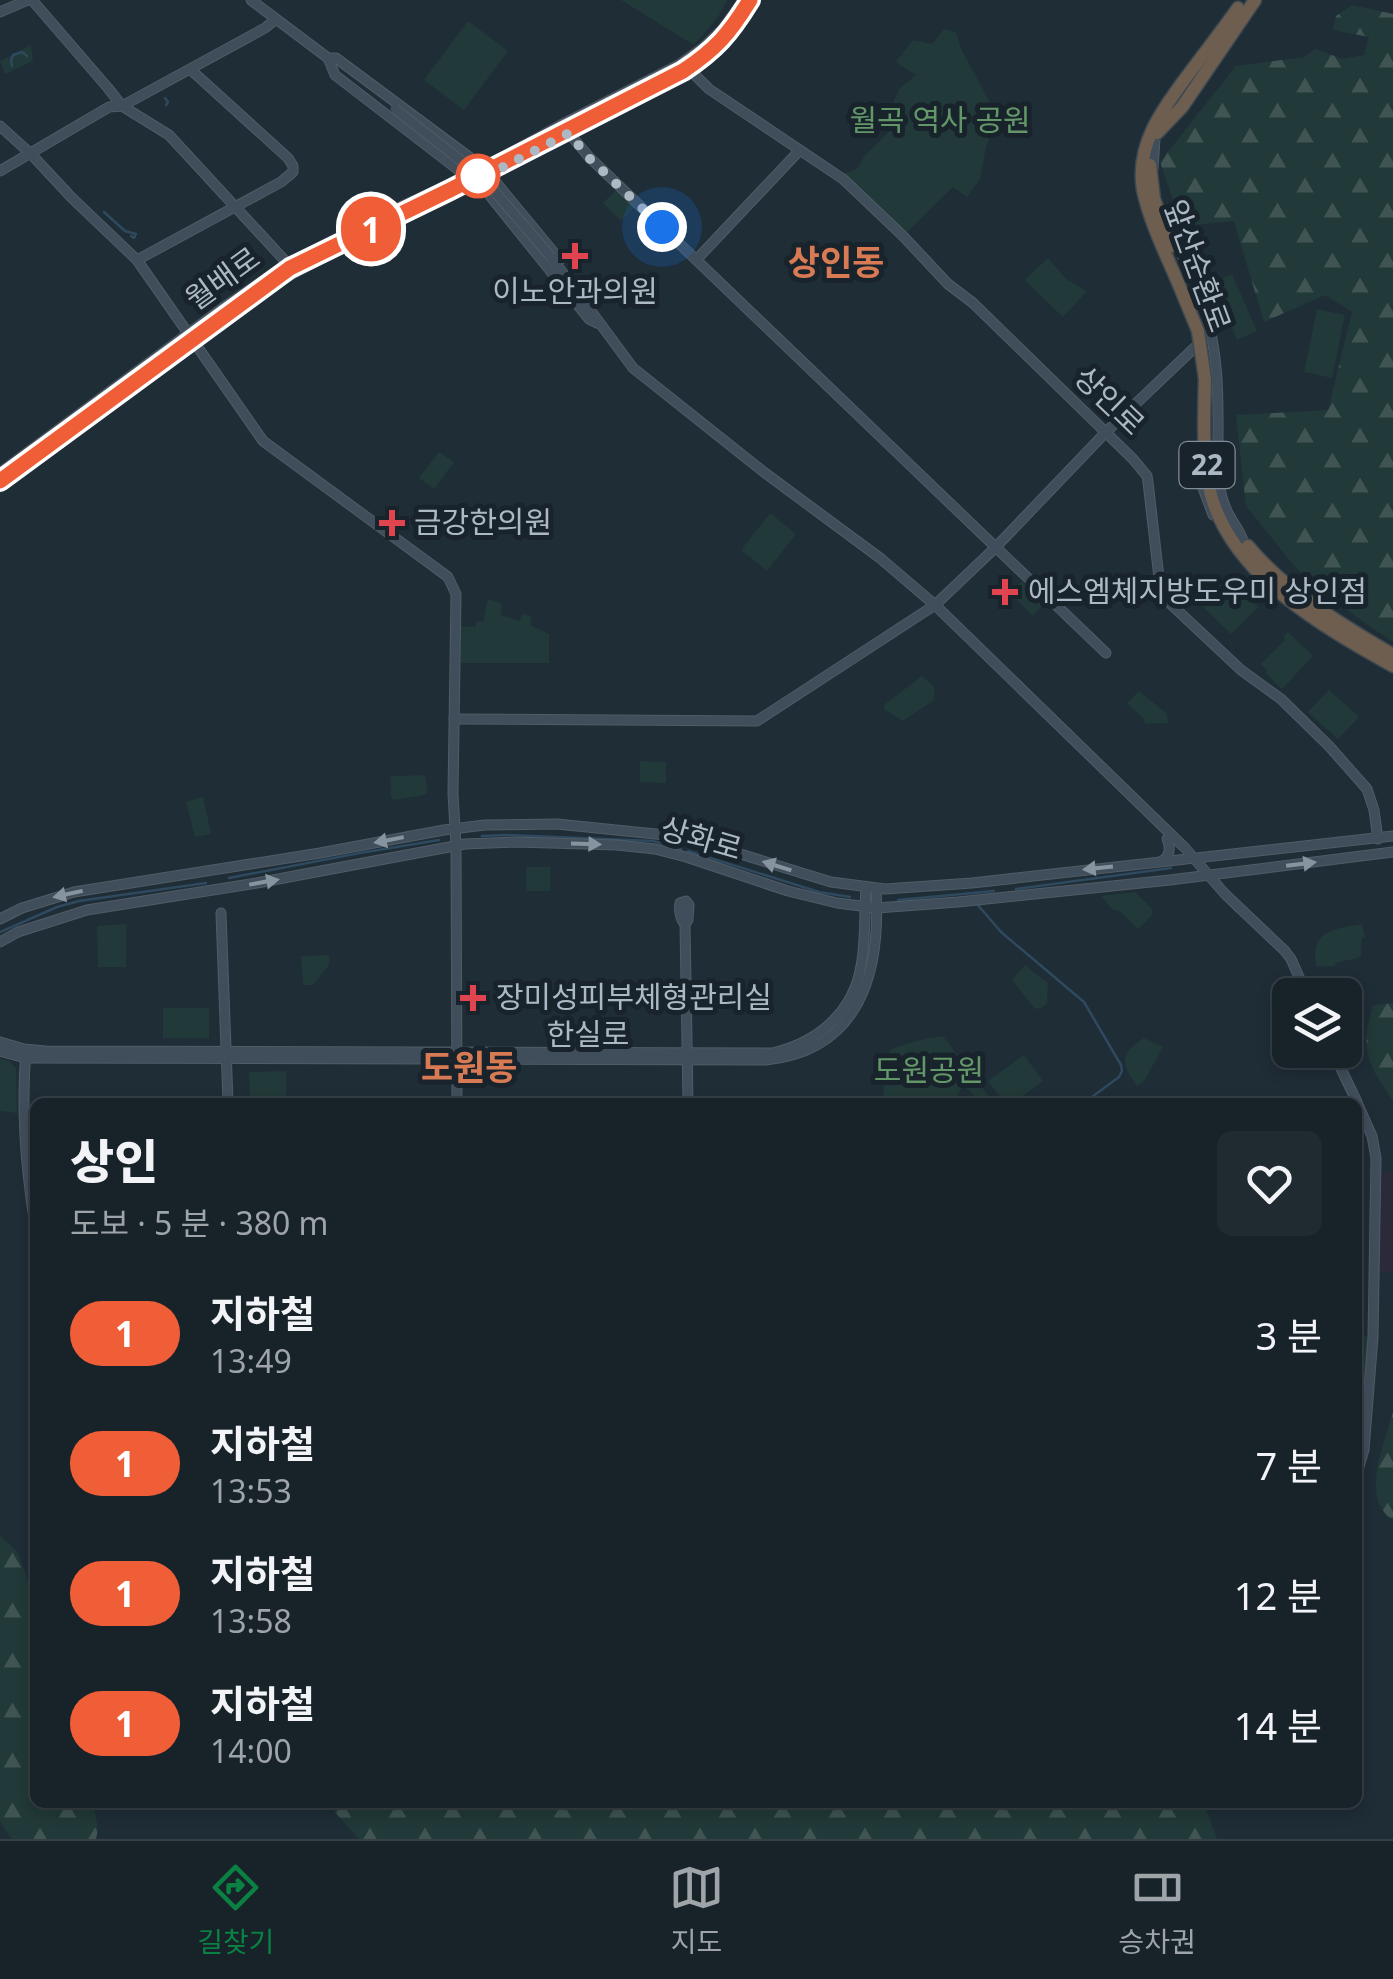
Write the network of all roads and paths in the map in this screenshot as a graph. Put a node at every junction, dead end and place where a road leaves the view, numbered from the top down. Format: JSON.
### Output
{"nodes":[{"id":1,"x":30,"y":0,"type":"edge"},
{"id":2,"x":251,"y":0,"type":"edge"},
{"id":3,"x":744,"y":0,"type":"edge"},
{"id":4,"x":754,"y":0,"type":"edge"},
{"id":5,"x":1255,"y":0,"type":"edge"},
{"id":6,"x":1240,"y":7,"type":"edge"},
{"id":7,"x":0,"y":12,"type":"edge"},
{"id":8,"x":276,"y":20,"type":"junction"},
{"id":9,"x":328,"y":58,"type":"junction"},
{"id":10,"x":191,"y":70,"type":"junction"},
{"id":11,"x":690,"y":70,"type":"junction"},
{"id":12,"x":122,"y":106,"type":"junction"},
{"id":13,"x":0,"y":126,"type":"edge"},
{"id":14,"x":569,"y":133,"type":"junction"},
{"id":15,"x":1154,"y":133,"type":"junction"},
{"id":16,"x":799,"y":150,"type":"junction"},
{"id":17,"x":31,"y":154,"type":"junction"},
{"id":18,"x":487,"y":171,"type":"junction"},
{"id":19,"x":0,"y":172,"type":"edge"},
{"id":20,"x":471,"y":179,"type":"junction"},
{"id":21,"x":236,"y":207,"type":"junction"},
{"id":22,"x":696,"y":259,"type":"junction"},
{"id":23,"x":137,"y":260,"type":"junction"},
{"id":24,"x":288,"y":264,"type":"junction"},
{"id":25,"x":600,"y":324,"type":"junction"},
{"id":26,"x":1210,"y":333,"type":"junction"},
{"id":27,"x":190,"y":338,"type":"junction"},
{"id":28,"x":1196,"y":344,"type":"junction"},
{"id":29,"x":1179,"y":361,"type":"junction"},
{"id":30,"x":1206,"y":374,"type":"junction"},
{"id":31,"x":1106,"y":432,"type":"junction"},
{"id":32,"x":0,"y":473,"type":"edge"},
{"id":33,"x":0,"y":484,"type":"edge"},
{"id":34,"x":1239,"y":542,"type":"junction"},
{"id":35,"x":995,"y":548,"type":"junction"},
{"id":36,"x":935,"y":605,"type":"junction"},
{"id":37,"x":1106,"y":653,"type":"dead end"},
{"id":38,"x":1393,"y":655,"type":"edge"},
{"id":39,"x":1393,"y":666,"type":"edge"},
{"id":40,"x":454,"y":719,"type":"junction"},
{"id":41,"x":485,"y":825,"type":"junction"},
{"id":42,"x":454,"y":828,"type":"junction"},
{"id":43,"x":433,"y":832,"type":"junction"},
{"id":44,"x":1393,"y":836,"type":"edge"},
{"id":45,"x":1378,"y":838,"type":"junction"},
{"id":46,"x":1167,"y":840,"type":"dead end"},
{"id":47,"x":484,"y":843,"type":"junction"},
{"id":48,"x":456,"y":845,"type":"junction"},
{"id":49,"x":436,"y":848,"type":"junction"},
{"id":50,"x":1267,"y":850,"type":"junction"},
{"id":51,"x":1393,"y":852,"type":"edge"},
{"id":52,"x":1195,"y":859,"type":"junction"},
{"id":53,"x":1165,"y":861,"type":"junction"},
{"id":54,"x":226,"y":868,"type":"junction"},
{"id":55,"x":1268,"y":868,"type":"junction"},
{"id":56,"x":200,"y":873,"type":"junction"},
{"id":57,"x":1209,"y":875,"type":"junction"},
{"id":58,"x":1170,"y":880,"type":"junction"},
{"id":59,"x":989,"y":881,"type":"junction"},
{"id":60,"x":846,"y":886,"type":"junction"},
{"id":61,"x":227,"y":887,"type":"junction"},
{"id":62,"x":871,"y":889,"type":"junction"},
{"id":63,"x":900,"y":889,"type":"junction"},
{"id":64,"x":204,"y":891,"type":"junction"},
{"id":65,"x":987,"y":900,"type":"junction"},
{"id":66,"x":840,"y":904,"type":"junction"},
{"id":67,"x":864,"y":907,"type":"junction"},
{"id":68,"x":902,"y":907,"type":"junction"},
{"id":69,"x":878,"y":908,"type":"junction"},
{"id":70,"x":221,"y":913,"type":"dead end"},
{"id":71,"x":0,"y":919,"type":"edge"},
{"id":72,"x":684,"y":924,"type":"dead end"},
{"id":73,"x":0,"y":942,"type":"edge"},
{"id":74,"x":1299,"y":978,"type":"edge"},
{"id":75,"x":0,"y":1042,"type":"edge"},
{"id":76,"x":0,"y":1051,"type":"edge"},
{"id":77,"x":25,"y":1054,"type":"junction"},
{"id":78,"x":226,"y":1056,"type":"junction"},
{"id":79,"x":457,"y":1057,"type":"junction"},
{"id":80,"x":688,"y":1057,"type":"junction"},
{"id":81,"x":1340,"y":1068,"type":"edge"},
{"id":82,"x":228,"y":1098,"type":"edge"},
{"id":83,"x":457,"y":1098,"type":"edge"},
{"id":84,"x":688,"y":1098,"type":"edge"},
{"id":85,"x":1354,"y":1098,"type":"edge"},
{"id":86,"x":1362,"y":1116,"type":"edge"},
{"id":87,"x":30,"y":1196,"type":"edge"},
{"id":88,"x":1362,"y":1457,"type":"edge"}],
"edges":[{"from":1,"to":7,"type":"main road"},
{"from":1,"to":12,"type":"main road"},
{"from":2,"to":8,"type":"main road"},
{"from":3,"to":18,"type":"main road","name":"월배로"},
{"from":4,"to":11,"type":"main road","name":"월배로"},
{"from":5,"to":15,"type":"highway"},
{"from":6,"to":15,"type":"highway","name":"앞산순환로","number":"22"},
{"from":8,"to":9,"type":"main road"},
{"from":8,"to":10,"type":"main road"},
{"from":9,"to":18,"type":"main road"},
{"from":9,"to":20,"type":"main road"},
{"from":9,"to":25,"type":"main road","bridge":true},
{"from":10,"to":12,"type":"main road"},
{"from":10,"to":21,"type":"main road"},
{"from":11,"to":14,"type":"main road","name":"월배로"},
{"from":11,"to":16,"type":"main road","name":"상인로"},
{"from":12,"to":17,"type":"main road"},
{"from":12,"to":21,"type":"main road"},
{"from":13,"to":17,"type":"main road"},
{"from":14,"to":18,"type":"main road","name":"월배로"},
{"from":14,"to":22,"type":"main road"},
{"from":15,"to":26,"type":"main road"},
{"from":15,"to":28,"type":"main road"},
{"from":15,"to":30,"type":"highway","name":"앞산순환로","number":"22","bridge":true},
{"from":16,"to":22,"type":"main road"},
{"from":16,"to":31,"type":"main road","name":"상인로"},
{"from":17,"to":19,"type":"main road"},
{"from":17,"to":23,"type":"main road"},
{"from":18,"to":20,"type":"main road","name":"월배로"},
{"from":18,"to":25,"type":"main road"},
{"from":20,"to":24,"type":"main road","name":"월배로"},
{"from":20,"to":25,"type":"main road"},
{"from":20,"to":27,"type":"main road","name":"월배로"},
{"from":21,"to":23,"type":"main road"},
{"from":21,"to":24,"type":"main road"},
{"from":22,"to":35,"type":"main road"},
{"from":23,"to":27,"type":"main road"},
{"from":24,"to":27,"type":"main road","name":"월배로"},
{"from":25,"to":36,"type":"main road"},
{"from":26,"to":28,"type":"main road"},
{"from":26,"to":30,"type":"main road"},
{"from":27,"to":32,"type":"main road","name":"월배로"},
{"from":27,"to":33,"type":"main road","name":"월배로"},
{"from":27,"to":40,"type":"main road"},
{"from":28,"to":29,"type":"main road"},
{"from":28,"to":30,"type":"main road"},
{"from":29,"to":30,"type":"main road"},
{"from":29,"to":31,"type":"main road"},
{"from":30,"to":34,"type":"highway","name":"앞산순환로","number":"22"},
{"from":31,"to":35,"type":"main road"},
{"from":31,"to":45,"type":"main road","name":"상인로"},
{"from":34,"to":38,"type":"highway","name":"앞산순환로","number":"22"},
{"from":34,"to":39,"type":"highway","name":"앞산순환로","number":"22"},
{"from":35,"to":36,"type":"main road"},
{"from":35,"to":37,"type":"main road"},
{"from":36,"to":40,"type":"main road"},
{"from":36,"to":52,"type":"main road"},
{"from":40,"to":42,"type":"main road"},
{"from":41,"to":42,"type":"main road","name":"상화로"},
{"from":41,"to":47,"type":"main road"},
{"from":60,"to":41,"type":"main road","name":"상화로","one_way":true},
{"from":42,"to":43,"type":"main road","name":"상화로"},
{"from":42,"to":48,"type":"main road"},
{"from":43,"to":49,"type":"main road"},
{"from":43,"to":54,"type":"main road","name":"상화로","one_way":true},
{"from":44,"to":45,"type":"main road","name":"상화로"},
{"from":45,"to":50,"type":"main road","name":"상화로"},
{"from":46,"to":53,"type":"main road"},
{"from":47,"to":48,"type":"main road","name":"상화로"},
{"from":47,"to":66,"type":"main road","name":"상화로","one_way":true},
{"from":48,"to":49,"type":"main road","name":"상화로"},
{"from":48,"to":79,"type":"main road"},
{"from":61,"to":49,"type":"main road","name":"상화로","one_way":true},
{"from":50,"to":52,"type":"main road","name":"상화로"},
{"from":50,"to":55,"type":"main road"},
{"from":55,"to":51,"type":"main road","name":"상화로","one_way":true},
{"from":52,"to":53,"type":"main road","name":"상화로"},
{"from":52,"to":57,"type":"main road"},
{"from":53,"to":58,"type":"main road"},
{"from":53,"to":59,"type":"main road","name":"상화로","one_way":true},
{"from":54,"to":56,"type":"main road","name":"상화로"},
{"from":54,"to":61,"type":"main road"},
{"from":55,"to":57,"type":"main road","name":"상화로"},
{"from":56,"to":64,"type":"main road"},
{"from":56,"to":71,"type":"main road","name":"상화로","one_way":true},
{"from":57,"to":58,"type":"main road","name":"상화로"},
{"from":57,"to":74,"type":"main road"},
{"from":58,"to":65,"type":"main road","name":"상화로"},
{"from":59,"to":63,"type":"main road","name":"상화로"},
{"from":59,"to":65,"type":"main road"},
{"from":60,"to":62,"type":"main road","name":"상화로"},
{"from":60,"to":66,"type":"main road"},
{"from":61,"to":64,"type":"main road","name":"상화로"},
{"from":62,"to":63,"type":"main road","name":"상화로"},
{"from":62,"to":67,"type":"main road","name":"한실로"},
{"from":62,"to":69,"type":"main road","name":"한실로"},
{"from":63,"to":68,"type":"main road"},
{"from":64,"to":73,"type":"main road","name":"상화로"},
{"from":65,"to":68,"type":"main road","name":"상화로"},
{"from":66,"to":67,"type":"main road","name":"상화로"},
{"from":67,"to":69,"type":"main road","name":"상화로"},
{"from":67,"to":80,"type":"main road","name":"한실로"},
{"from":68,"to":69,"type":"main road","name":"상화로"},
{"from":69,"to":80,"type":"main road","name":"한실로"},
{"from":70,"to":78,"type":"main road"},
{"from":72,"to":80,"type":"main road"},
{"from":75,"to":77,"type":"main road","name":"한실로"},
{"from":76,"to":77,"type":"main road","name":"한실로"},
{"from":77,"to":78,"type":"main road","name":"한실로"},
{"from":77,"to":87,"type":"main road"},
{"from":78,"to":79,"type":"main road","name":"한실로"},
{"from":78,"to":82,"type":"main road"},
{"from":79,"to":80,"type":"main road","name":"한실로"},
{"from":79,"to":83,"type":"main road"},
{"from":80,"to":84,"type":"main road"},
{"from":81,"to":85,"type":"main road"},
{"from":86,"to":88,"type":"main road"}]}
